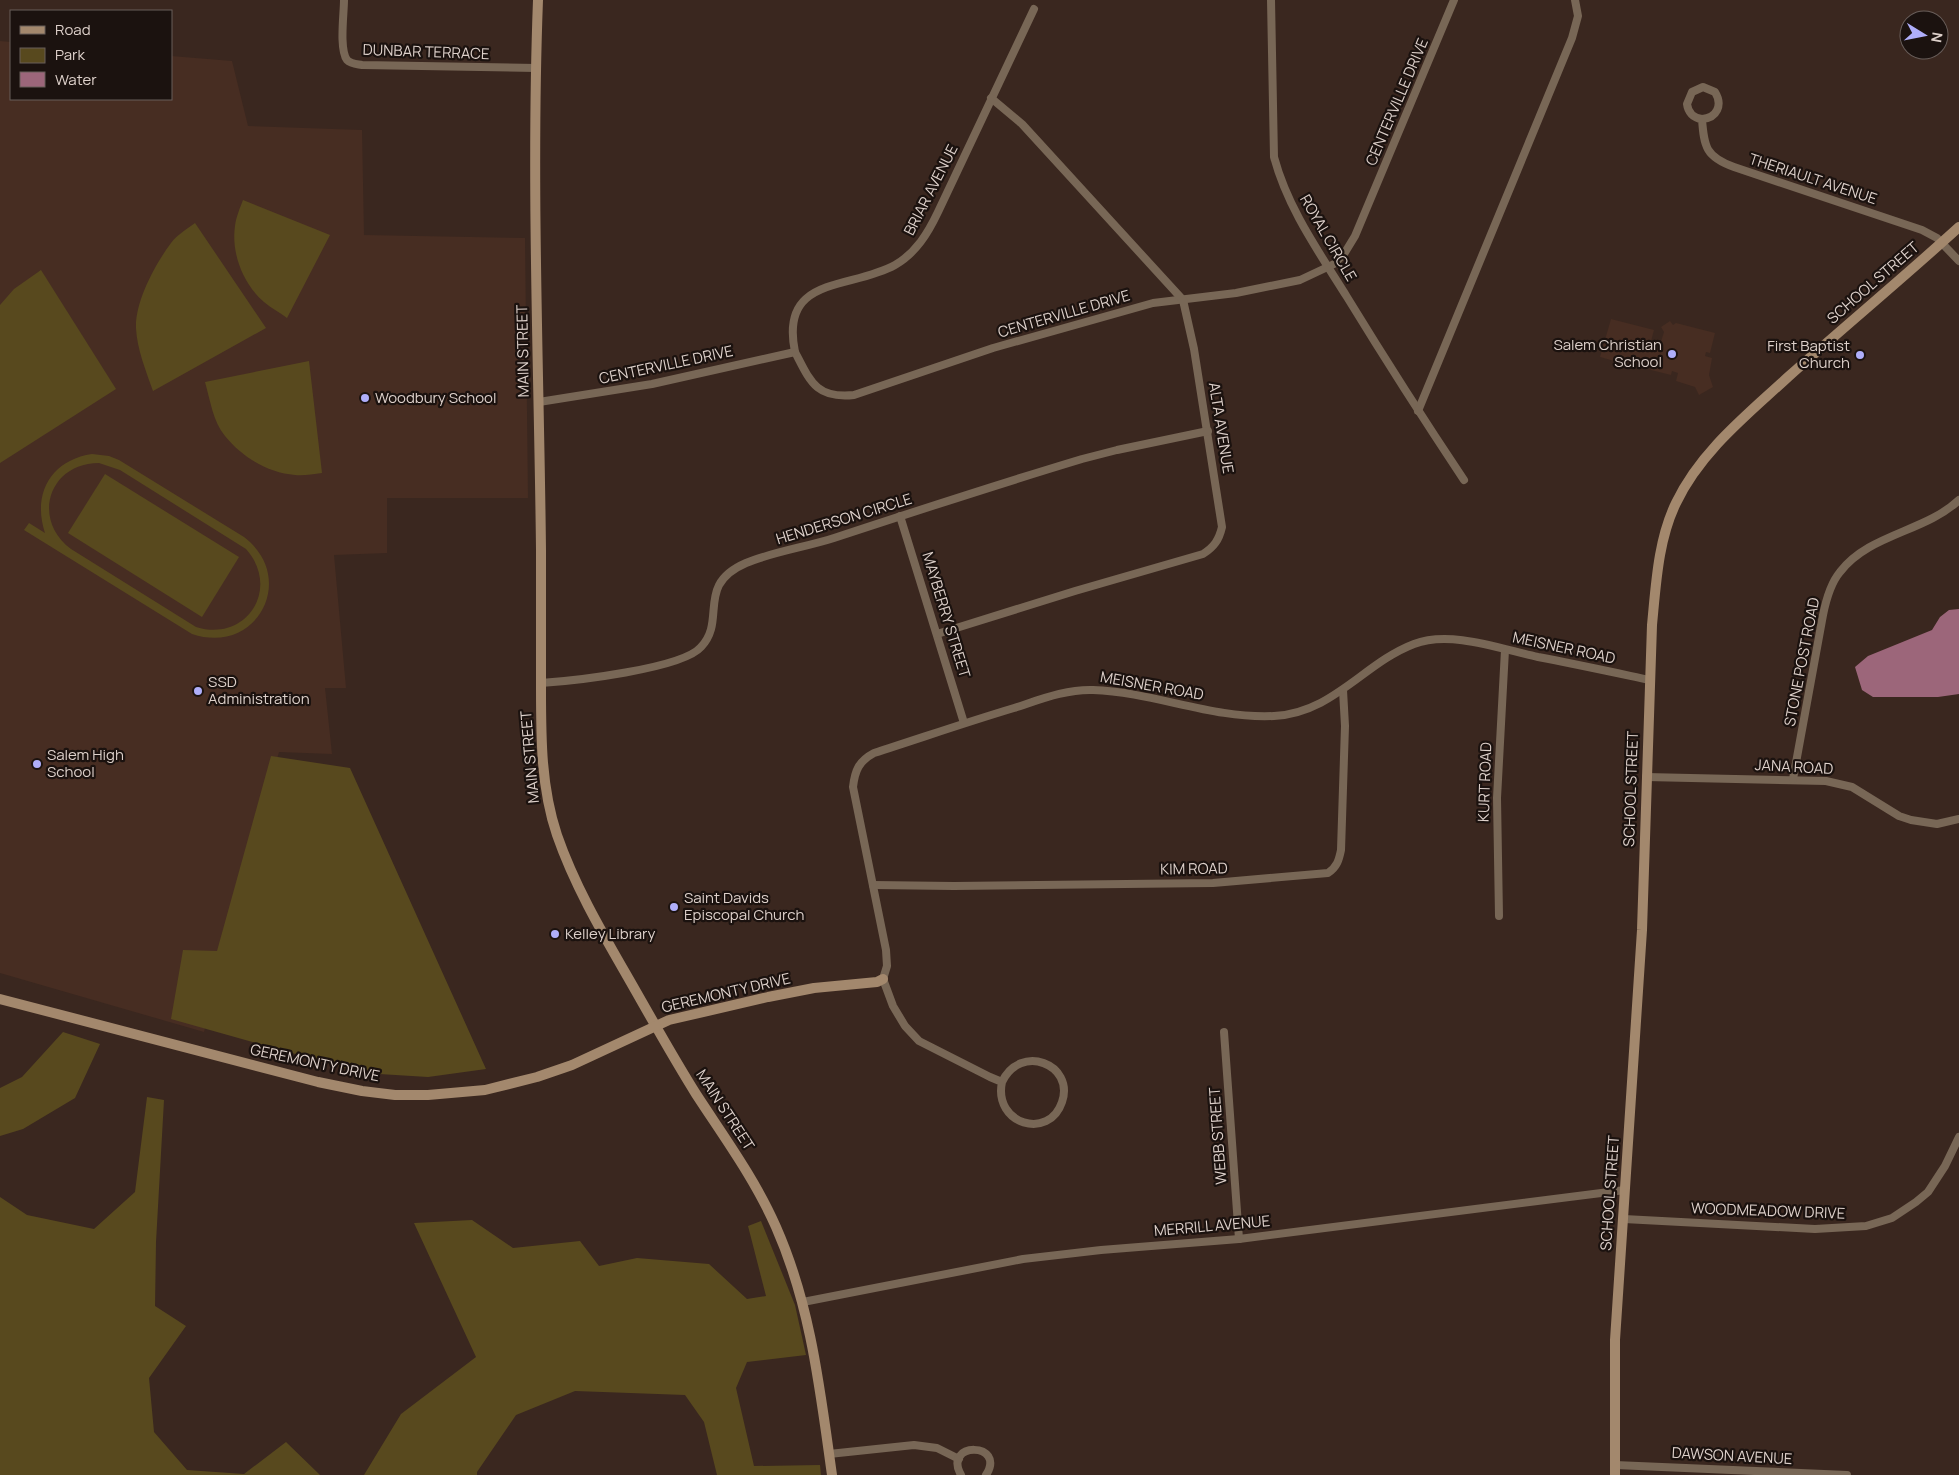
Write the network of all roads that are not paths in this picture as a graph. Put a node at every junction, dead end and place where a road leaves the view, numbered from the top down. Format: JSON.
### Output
{"nodes":[{"id":1,"x":344,"y":0,"type":"edge"},
{"id":2,"x":538,"y":0,"type":"edge"},
{"id":3,"x":1271,"y":0,"type":"edge"},
{"id":4,"x":1454,"y":0,"type":"edge"},
{"id":5,"x":1575,"y":0,"type":"edge"},
{"id":6,"x":1034,"y":9,"type":"dead end"},
{"id":7,"x":536,"y":68,"type":"junction"},
{"id":8,"x":992,"y":98,"type":"junction"},
{"id":9,"x":1702,"y":119,"type":"junction"},
{"id":10,"x":1959,"y":227,"type":"edge"},
{"id":11,"x":1942,"y":243,"type":"junction"},
{"id":12,"x":1959,"y":261,"type":"edge"},
{"id":13,"x":1329,"y":268,"type":"junction"},
{"id":14,"x":1183,"y":300,"type":"junction"},
{"id":15,"x":795,"y":352,"type":"junction"},
{"id":16,"x":539,"y":402,"type":"junction"},
{"id":17,"x":1418,"y":411,"type":"junction"},
{"id":18,"x":1208,"y":431,"type":"junction"},
{"id":19,"x":1464,"y":480,"type":"dead end"},
{"id":20,"x":1959,"y":500,"type":"edge"},
{"id":21,"x":900,"y":516,"type":"junction"},
{"id":22,"x":937,"y":634,"type":"junction"},
{"id":23,"x":1505,"y":650,"type":"junction"},
{"id":24,"x":1650,"y":680,"type":"junction"},
{"id":25,"x":541,"y":683,"type":"junction"},
{"id":26,"x":1343,"y":690,"type":"junction"},
{"id":27,"x":964,"y":723,"type":"junction"},
{"id":28,"x":1646,"y":777,"type":"junction"},
{"id":29,"x":1793,"y":779,"type":"junction"},
{"id":30,"x":1959,"y":819,"type":"edge"},
{"id":31,"x":873,"y":884,"type":"junction"},
{"id":32,"x":1499,"y":916,"type":"dead end"},
{"id":33,"x":883,"y":979,"type":"junction"},
{"id":34,"x":0,"y":999,"type":"edge"},
{"id":35,"x":655,"y":1026,"type":"junction"},
{"id":36,"x":1224,"y":1032,"type":"dead end"},
{"id":37,"x":1002,"y":1082,"type":"junction"},
{"id":38,"x":1959,"y":1137,"type":"edge"},
{"id":39,"x":1625,"y":1190,"type":"junction"},
{"id":40,"x":1624,"y":1219,"type":"junction"},
{"id":41,"x":1239,"y":1239,"type":"junction"},
{"id":42,"x":803,"y":1302,"type":"junction"},
{"id":43,"x":829,"y":1454,"type":"junction"},
{"id":44,"x":959,"y":1459,"type":"junction"},
{"id":45,"x":1615,"y":1470,"type":"edge"},
{"id":46,"x":1746,"y":1473,"type":"edge"},
{"id":47,"x":832,"y":1475,"type":"edge"},
{"id":48,"x":961,"y":1475,"type":"edge"},
{"id":49,"x":986,"y":1475,"type":"edge"},
{"id":50,"x":1847,"y":1475,"type":"edge"}],
"edges":[{"from":1,"to":7,"type":"street","name":"DUNBAR TERRACE"},
{"from":2,"to":7,"type":"street","name":"MAIN STREET"},
{"from":3,"to":13,"type":"street","name":"ROYAL CIRCLE"},
{"from":4,"to":13,"type":"street","name":"CENTERVILLE DRIVE"},
{"from":5,"to":17,"type":"street"},
{"from":6,"to":8,"type":"street","name":"BRIAR AVENUE"},
{"from":7,"to":16,"type":"street","name":"MAIN STREET"},
{"from":8,"to":14,"type":"street","name":"ALTA AVENUE"},
{"from":8,"to":15,"type":"street","name":"BRIAR AVENUE"},
{"from":9,"to":9,"type":"street"},
{"from":9,"to":11,"type":"street","name":"THERIAULT AVENUE"},
{"from":10,"to":11,"type":"street","name":"SCHOOL STREET"},
{"from":11,"to":12,"type":"street"},
{"from":11,"to":24,"type":"street","name":"SCHOOL STREET"},
{"from":13,"to":14,"type":"street","name":"CENTERVILLE DRIVE"},
{"from":13,"to":17,"type":"street","name":"ROYAL CIRCLE"},
{"from":14,"to":15,"type":"street","name":"CENTERVILLE DRIVE"},
{"from":14,"to":18,"type":"street","name":"ALTA AVENUE"},
{"from":15,"to":16,"type":"street","name":"CENTERVILLE DRIVE"},
{"from":16,"to":25,"type":"street","name":"MAIN STREET"},
{"from":17,"to":19,"type":"street","name":"ROYAL CIRCLE"},
{"from":18,"to":21,"type":"street","name":"HENDERSON CIRCLE"},
{"from":18,"to":22,"type":"street","name":"ALTA AVENUE"},
{"from":20,"to":29,"type":"street","name":"STONE POST ROAD"},
{"from":21,"to":22,"type":"street","name":"MAYBERRY STREET"},
{"from":21,"to":25,"type":"street","name":"HENDERSON CIRCLE"},
{"from":22,"to":27,"type":"street","name":"MAYBERRY STREET"},
{"from":23,"to":24,"type":"street","name":"MEISNER ROAD"},
{"from":23,"to":26,"type":"street","name":"MEISNER ROAD"},
{"from":23,"to":32,"type":"street","name":"KURT ROAD"},
{"from":24,"to":28,"type":"street","name":"SCHOOL STREET"},
{"from":25,"to":35,"type":"street","name":"MAIN STREET"},
{"from":26,"to":27,"type":"street","name":"MEISNER ROAD"},
{"from":26,"to":31,"type":"street","name":"KIM ROAD"},
{"from":27,"to":31,"type":"street","name":"MEISNER ROAD"},
{"from":28,"to":29,"type":"street","name":"JANA ROAD"},
{"from":28,"to":39,"type":"street","name":"SCHOOL STREET"},
{"from":29,"to":30,"type":"street","name":"JANA ROAD"},
{"from":31,"to":33,"type":"street","name":"MEISNER ROAD"},
{"from":33,"to":35,"type":"street","name":"GEREMONTY DRIVE"},
{"from":33,"to":37,"type":"street"},
{"from":34,"to":35,"type":"street","name":"GEREMONTY DRIVE"},
{"from":35,"to":42,"type":"street","name":"MAIN STREET"},
{"from":36,"to":41,"type":"street","name":"WEBB STREET"},
{"from":37,"to":37,"type":"street"},
{"from":38,"to":40,"type":"street","name":"WOODMEADOW DRIVE"},
{"from":39,"to":40,"type":"street","name":"SCHOOL STREET"},
{"from":39,"to":41,"type":"street","name":"MERRILL AVENUE"},
{"from":40,"to":45,"type":"street","name":"SCHOOL STREET"},
{"from":41,"to":42,"type":"street","name":"MERRILL AVENUE"},
{"from":42,"to":43,"type":"street","name":"MAIN STREET"},
{"from":43,"to":44,"type":"street"},
{"from":43,"to":47,"type":"street","name":"MAIN STREET"},
{"from":44,"to":48,"type":"street"},
{"from":44,"to":49,"type":"street"},
{"from":45,"to":46,"type":"street","name":"DAWSON AVENUE"},
{"from":46,"to":50,"type":"street","name":"DAWSON AVENUE"}]}
